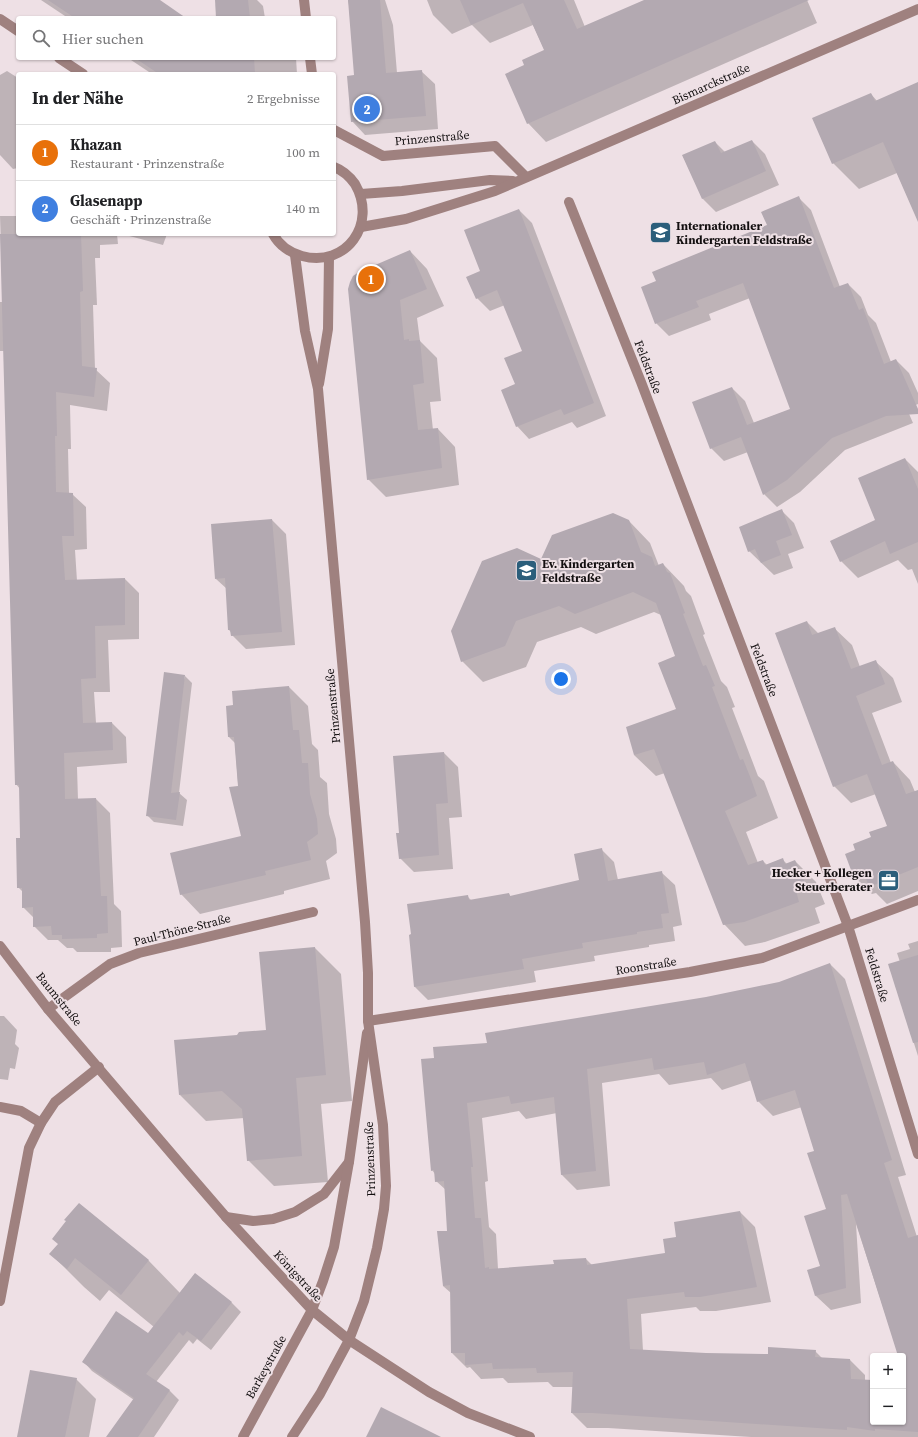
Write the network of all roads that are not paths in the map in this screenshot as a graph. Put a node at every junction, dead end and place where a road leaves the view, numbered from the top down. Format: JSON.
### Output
{"nodes":[{"id":1,"x":304,"y":0,"type":"edge"},
{"id":2,"x":918,"y":9,"type":"edge"},
{"id":3,"x":306,"y":16,"type":"edge"},
{"id":4,"x":0,"y":19,"type":"edge"},
{"id":5,"x":16,"y":30,"type":"edge"},
{"id":6,"x":62,"y":60,"type":"edge"},
{"id":7,"x":310,"y":60,"type":"edge"},
{"id":8,"x":80,"y":72,"type":"edge"},
{"id":9,"x":312,"y":72,"type":"edge"},
{"id":10,"x":336,"y":131,"type":"edge"},
{"id":11,"x":336,"y":168,"type":"edge"},
{"id":12,"x":526,"y":177,"type":"junction"},
{"id":13,"x":514,"y":181,"type":"junction"},
{"id":14,"x":361,"y":194,"type":"junction"},
{"id":15,"x":569,"y":202,"type":"dead end"},
{"id":16,"x":361,"y":227,"type":"junction"},
{"id":17,"x":275,"y":236,"type":"edge"},
{"id":18,"x":295,"y":255,"type":"junction"},
{"id":19,"x":329,"y":257,"type":"junction"},
{"id":20,"x":318,"y":389,"type":"junction"},
{"id":21,"x":918,"y":900,"type":"edge"},
{"id":22,"x":312,"y":912,"type":"dead end"},
{"id":23,"x":848,"y":926,"type":"junction"},
{"id":24,"x":0,"y":946,"type":"edge"},
{"id":25,"x":48,"y":1009,"type":"junction"},
{"id":26,"x":368,"y":1021,"type":"junction"},
{"id":27,"x":99,"y":1067,"type":"junction"},
{"id":28,"x":0,"y":1107,"type":"edge"},
{"id":29,"x":41,"y":1123,"type":"junction"},
{"id":30,"x":918,"y":1154,"type":"edge"},
{"id":31,"x":349,"y":1162,"type":"junction"},
{"id":32,"x":226,"y":1217,"type":"junction"},
{"id":33,"x":0,"y":1301,"type":"edge"},
{"id":34,"x":312,"y":1310,"type":"junction"},
{"id":35,"x":349,"y":1340,"type":"junction"},
{"id":36,"x":243,"y":1437,"type":"edge"},
{"id":37,"x":292,"y":1437,"type":"edge"},
{"id":38,"x":530,"y":1437,"type":"edge"}],
"edges":[{"from":1,"to":3,"type":"street"},
{"from":2,"to":12,"type":"street","name":"Bismarckstraße"},
{"from":4,"to":5,"type":"street"},
{"from":6,"to":8,"type":"street"},
{"from":7,"to":9,"type":"street"},
{"from":10,"to":12,"type":"street","name":"Prinzenstraße"},
{"from":11,"to":14,"type":"street"},
{"from":12,"to":13,"type":"street","name":"Bismarckstraße"},
{"from":13,"to":14,"type":"street","name":"Bismarckstraße"},
{"from":13,"to":16,"type":"street","name":"Bismarckstraße"},
{"from":14,"to":16,"type":"street"},
{"from":15,"to":23,"type":"street","name":"Feldstraße"},
{"from":16,"to":19,"type":"street"},
{"from":17,"to":18,"type":"street"},
{"from":18,"to":19,"type":"street"},
{"from":18,"to":20,"type":"street","name":"Prinzenstraße"},
{"from":19,"to":20,"type":"street","name":"Prinzenstraße"},
{"from":20,"to":26,"type":"street","name":"Prinzenstraße"},
{"from":21,"to":23,"type":"street","name":"Roonstraße"},
{"from":22,"to":25,"type":"street","name":"Paul-Thöne-Straße"},
{"from":23,"to":26,"type":"street","name":"Roonstraße"},
{"from":23,"to":30,"type":"street","name":"Feldstraße"},
{"from":24,"to":25,"type":"street","name":"Baumstraße"},
{"from":25,"to":27,"type":"street","name":"Baumstraße"},
{"from":26,"to":31,"type":"street","name":"Prinzenstraße"},
{"from":26,"to":35,"type":"street","name":"Prinzenstraße"},
{"from":27,"to":29,"type":"street"},
{"from":27,"to":32,"type":"street","name":"Königstraße"},
{"from":28,"to":29,"type":"street"},
{"from":29,"to":33,"type":"street"},
{"from":31,"to":32,"type":"street"},
{"from":31,"to":34,"type":"street","name":"Prinzenstraße"},
{"from":32,"to":34,"type":"street","name":"Königstraße"},
{"from":34,"to":35,"type":"street","name":"Königstraße"},
{"from":34,"to":36,"type":"street","name":"Barkeystraße"},
{"from":35,"to":37,"type":"street"},
{"from":35,"to":38,"type":"street","name":"Königstraße"}]}
